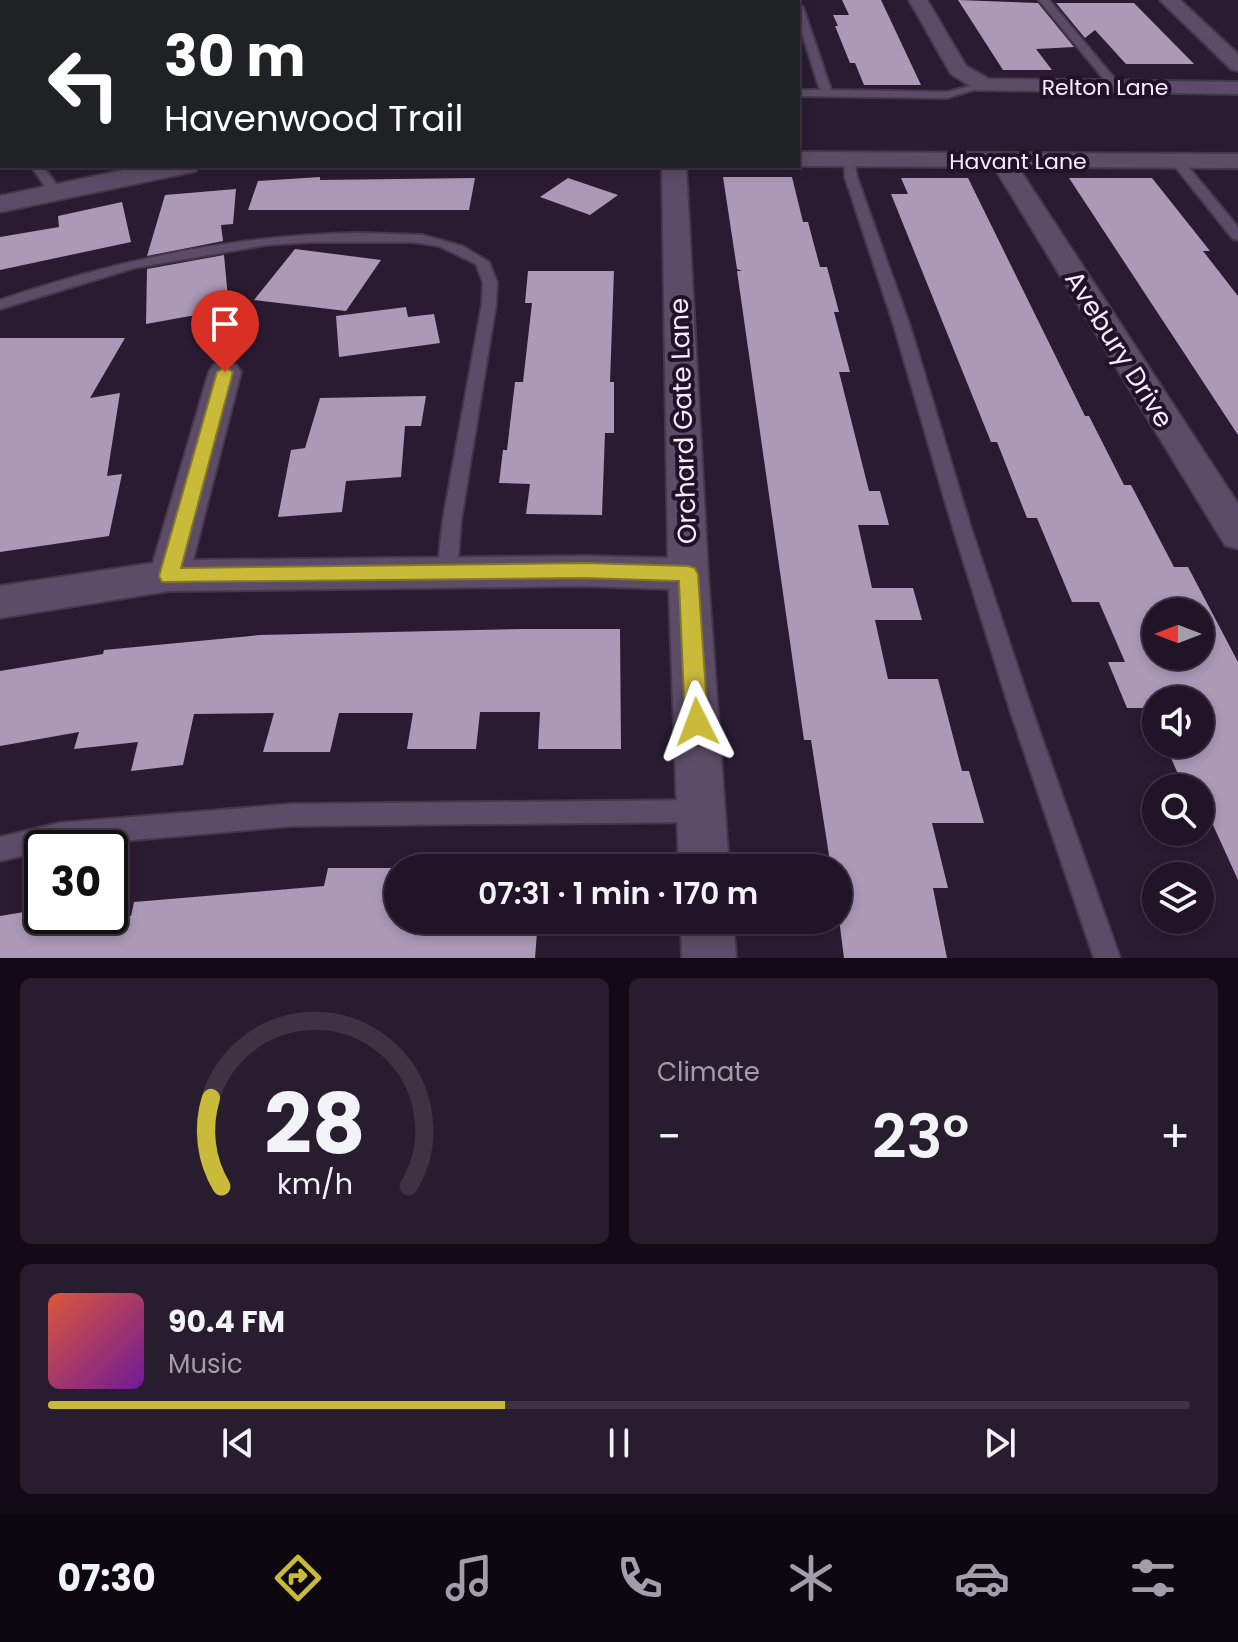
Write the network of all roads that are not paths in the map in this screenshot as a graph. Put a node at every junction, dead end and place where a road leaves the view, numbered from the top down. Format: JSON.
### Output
{"nodes":[{"id":1,"x":918,"y":0,"type":"edge"},
{"id":2,"x":1044,"y":0,"type":"edge"},
{"id":3,"x":1169,"y":0,"type":"edge"},
{"id":4,"x":800,"y":12,"type":"edge"},
{"id":5,"x":1238,"y":65,"type":"edge"},
{"id":6,"x":979,"y":82,"type":"junction"},
{"id":7,"x":1116,"y":87,"type":"junction"},
{"id":8,"x":1238,"y":88,"type":"edge"},
{"id":9,"x":800,"y":93,"type":"edge"},
{"id":10,"x":827,"y":93,"type":"junction"},
{"id":11,"x":800,"y":159,"type":"edge"},
{"id":12,"x":848,"y":159,"type":"junction"},
{"id":13,"x":1002,"y":161,"type":"junction"},
{"id":14,"x":1177,"y":161,"type":"junction"},
{"id":15,"x":1238,"y":161,"type":"edge"},
{"id":16,"x":38,"y":168,"type":"edge"},
{"id":17,"x":172,"y":168,"type":"edge"},
{"id":18,"x":674,"y":168,"type":"edge"},
{"id":19,"x":56,"y":192,"type":"junction"},
{"id":20,"x":0,"y":204,"type":"edge"},
{"id":21,"x":1238,"y":236,"type":"edge"},
{"id":22,"x":0,"y":305,"type":"edge"},
{"id":23,"x":225,"y":372,"type":"dead end"},
{"id":24,"x":1238,"y":535,"type":"edge"},
{"id":25,"x":447,"y":573,"type":"junction"},
{"id":26,"x":688,"y":574,"type":"junction"},
{"id":27,"x":169,"y":576,"type":"junction"},
{"id":28,"x":0,"y":602,"type":"edge"},
{"id":29,"x":701,"y":811,"type":"junction"},
{"id":30,"x":0,"y":849,"type":"edge"},
{"id":31,"x":703,"y":854,"type":"edge"},
{"id":32,"x":708,"y":934,"type":"edge"},
{"id":33,"x":709,"y":958,"type":"edge"},
{"id":34,"x":1107,"y":958,"type":"edge"}],
"edges":[{"from":1,"to":6,"type":"street"},
{"from":2,"to":7,"type":"lane"},
{"from":3,"to":5,"type":"street"},
{"from":4,"to":10,"type":"lane"},
{"from":6,"to":7,"type":"street","name":"Relton Lane"},
{"from":6,"to":10,"type":"lane"},
{"from":7,"to":8,"type":"street","name":"Relton Lane"},
{"from":9,"to":10,"type":"lane"},
{"from":11,"to":12,"type":"street","name":"Havant Lane"},
{"from":12,"to":13,"type":"street","name":"Havant Lane"},
{"from":12,"to":34,"type":"lane"},
{"from":13,"to":14,"type":"street","name":"Havant Lane"},
{"from":13,"to":24,"type":"street","name":"Avebury Drive"},
{"from":14,"to":15,"type":"street","name":"Havant Lane"},
{"from":14,"to":21,"type":"lane"},
{"from":16,"to":19,"type":"lane"},
{"from":17,"to":19,"type":"street"},
{"from":18,"to":26,"type":"street","name":"Orchard Gate Lane"},
{"from":19,"to":20,"type":"street"},
{"from":22,"to":25,"type":"lane"},
{"from":23,"to":27,"type":"street"},
{"from":25,"to":26,"type":"street"},
{"from":25,"to":27,"type":"street"},
{"from":26,"to":29,"type":"street","name":"Orchard Gate Lane"},
{"from":27,"to":28,"type":"street"},
{"from":29,"to":30,"type":"lane"},
{"from":29,"to":31,"type":"street","name":"Orchard Gate Lane"},
{"from":32,"to":33,"type":"street"}]}
